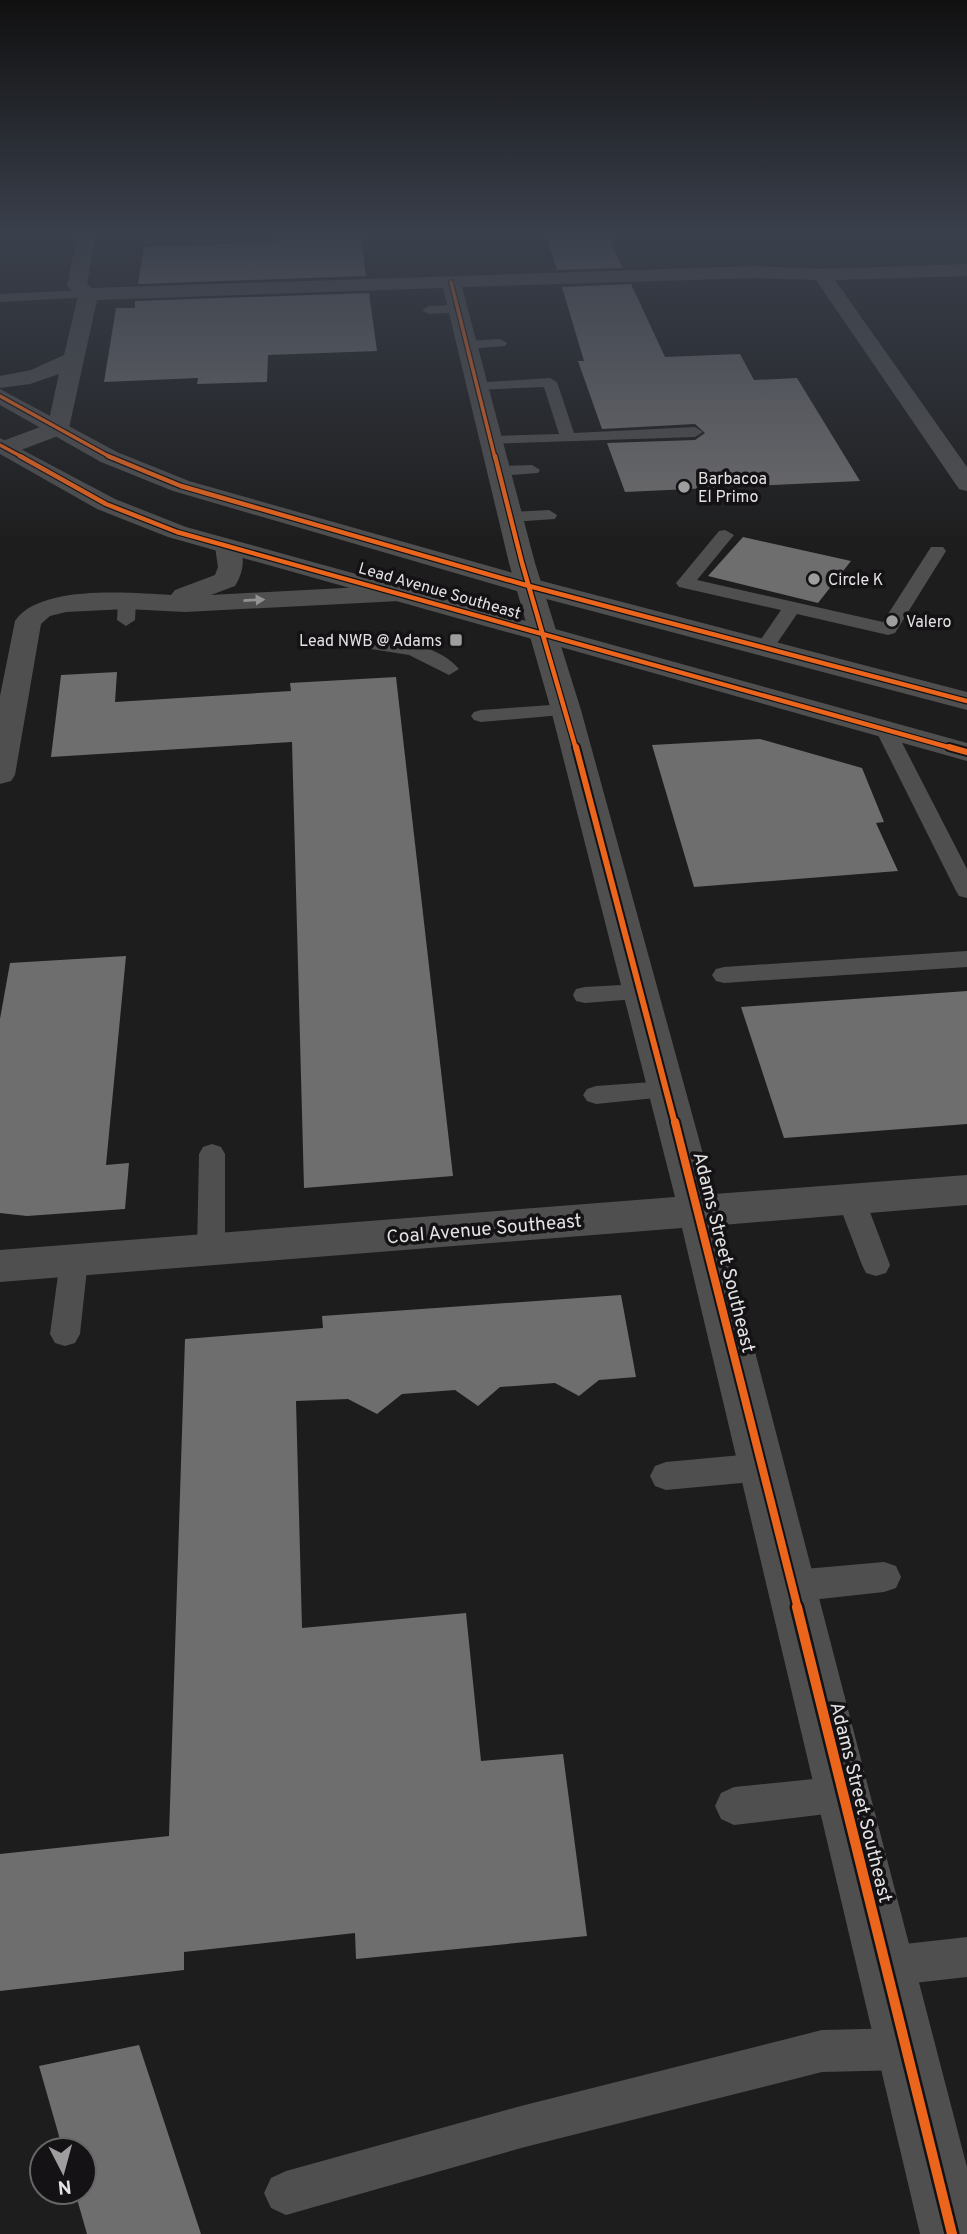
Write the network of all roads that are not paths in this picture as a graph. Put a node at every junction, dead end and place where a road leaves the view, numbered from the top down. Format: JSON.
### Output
{"nodes":[{"id":1,"x":79,"y":336,"type":"edge"},
{"id":2,"x":464,"y":336,"type":"edge"},
{"id":3,"x":864,"y":336,"type":"edge"},
{"id":4,"x":500,"y":343,"type":"dead end"},
{"id":5,"x":466,"y":345,"type":"junction"},
{"id":6,"x":74,"y":358,"type":"junction"},
{"id":7,"x":0,"y":382,"type":"edge"},
{"id":8,"x":477,"y":386,"type":"junction"},
{"id":9,"x":0,"y":396,"type":"edge"},
{"id":10,"x":58,"y":428,"type":"junction"},
{"id":11,"x":695,"y":432,"type":"dead end"},
{"id":12,"x":568,"y":438,"type":"junction"},
{"id":13,"x":491,"y":441,"type":"junction"},
{"id":14,"x":2,"y":446,"type":"edge"},
{"id":15,"x":532,"y":470,"type":"dead end"},
{"id":16,"x":498,"y":471,"type":"junction"},
{"id":17,"x":967,"y":484,"type":"edge"},
{"id":18,"x":550,"y":515,"type":"dead end"},
{"id":19,"x":511,"y":517,"type":"junction"},
{"id":20,"x":725,"y":535,"type":"dead end"},
{"id":21,"x":228,"y":547,"type":"junction"},
{"id":22,"x":937,"y":551,"type":"dead end"},
{"id":23,"x":529,"y":586,"type":"junction"},
{"id":24,"x":400,"y":593,"type":"junction"},
{"id":25,"x":161,"y":602,"type":"junction"},
{"id":26,"x":792,"y":607,"type":"junction"},
{"id":27,"x":542,"y":633,"type":"junction"},
{"id":28,"x":378,"y":645,"type":"dead end"},
{"id":29,"x":764,"y":648,"type":"junction"},
{"id":30,"x":449,"y":669,"type":"dead end"},
{"id":31,"x":967,"y":701,"type":"edge"},
{"id":32,"x":566,"y":710,"type":"junction"},
{"id":33,"x":481,"y":716,"type":"dead end"},
{"id":34,"x":885,"y":729,"type":"junction"},
{"id":35,"x":967,"y":751,"type":"edge"},
{"id":36,"x":0,"y":775,"type":"edge"},
{"id":37,"x":967,"y":891,"type":"edge"},
{"id":38,"x":967,"y":959,"type":"edge"},
{"id":39,"x":724,"y":975,"type":"dead end"},
{"id":40,"x":640,"y":992,"type":"junction"},
{"id":41,"x":585,"y":995,"type":"dead end"},
{"id":42,"x":666,"y":1090,"type":"junction"},
{"id":43,"x":596,"y":1095,"type":"dead end"},
{"id":44,"x":212,"y":1154,"type":"dead end"},
{"id":45,"x":967,"y":1190,"type":"edge"},
{"id":46,"x":851,"y":1199,"type":"junction"},
{"id":47,"x":698,"y":1211,"type":"junction"},
{"id":48,"x":211,"y":1250,"type":"junction"},
{"id":49,"x":74,"y":1260,"type":"junction"},
{"id":50,"x":876,"y":1265,"type":"dead end"},
{"id":51,"x":0,"y":1266,"type":"edge"},
{"id":52,"x":65,"y":1334,"type":"dead end"},
{"id":53,"x":763,"y":1468,"type":"junction"},
{"id":54,"x":666,"y":1476,"type":"dead end"},
{"id":55,"x":884,"y":1577,"type":"dead end"},
{"id":56,"x":793,"y":1586,"type":"junction"},
{"id":57,"x":843,"y":1794,"type":"junction"},
{"id":58,"x":734,"y":1805,"type":"dead end"},
{"id":59,"x":967,"y":1957,"type":"edge"},
{"id":60,"x":887,"y":1966,"type":"junction"},
{"id":61,"x":906,"y":2049,"type":"junction"},
{"id":62,"x":286,"y":2193,"type":"dead end"},
{"id":63,"x":952,"y":2234,"type":"edge"}],
"edges":[{"from":1,"to":6,"type":"street"},
{"from":2,"to":5,"type":"street","name":"Adams Street Southeast"},
{"from":3,"to":17,"type":"street"},
{"from":4,"to":5,"type":"lane"},
{"from":5,"to":8,"type":"street","name":"Adams Street Southeast"},
{"from":6,"to":7,"type":"street"},
{"from":6,"to":10,"type":"street"},
{"from":8,"to":12,"type":"lane"},
{"from":8,"to":13,"type":"street","name":"Adams Street Southeast"},
{"from":9,"to":10,"type":"street","name":"Lead Avenue Southeast"},
{"from":10,"to":14,"type":"street"},
{"from":10,"to":23,"type":"street","name":"Lead Avenue Southeast"},
{"from":11,"to":12,"type":"lane"},
{"from":12,"to":13,"type":"lane"},
{"from":13,"to":16,"type":"street","name":"Adams Street Southeast"},
{"from":14,"to":21,"type":"street","name":"Lead Avenue Southeast"},
{"from":15,"to":16,"type":"lane"},
{"from":16,"to":19,"type":"street","name":"Adams Street Southeast"},
{"from":18,"to":19,"type":"lane"},
{"from":19,"to":23,"type":"street","name":"Adams Street Southeast"},
{"from":20,"to":26,"type":"lane"},
{"from":21,"to":24,"type":"street","name":"Lead Avenue Southeast"},
{"from":21,"to":25,"type":"street"},
{"from":22,"to":26,"type":"lane"},
{"from":23,"to":27,"type":"street","name":"Adams Street Southeast"},
{"from":23,"to":29,"type":"street","name":"Lead Avenue Southeast"},
{"from":25,"to":24,"type":"street","one_way":true},
{"from":24,"to":27,"type":"street","name":"Lead Avenue Southeast"},
{"from":25,"to":36,"type":"street"},
{"from":26,"to":29,"type":"lane"},
{"from":27,"to":32,"type":"street","name":"Adams Street Southeast"},
{"from":27,"to":34,"type":"street","name":"Lead Avenue Southeast"},
{"from":28,"to":30,"type":"lane"},
{"from":29,"to":31,"type":"street","name":"Lead Avenue Southeast"},
{"from":32,"to":33,"type":"lane"},
{"from":32,"to":40,"type":"street","name":"Adams Street Southeast"},
{"from":34,"to":35,"type":"street","name":"Lead Avenue Southeast"},
{"from":34,"to":37,"type":"lane"},
{"from":38,"to":39,"type":"lane"},
{"from":40,"to":41,"type":"lane"},
{"from":40,"to":42,"type":"street","name":"Adams Street Southeast"},
{"from":42,"to":43,"type":"lane"},
{"from":42,"to":47,"type":"street","name":"Adams Street Southeast"},
{"from":44,"to":48,"type":"lane"},
{"from":45,"to":46,"type":"street","name":"Coal Avenue Southeast"},
{"from":46,"to":47,"type":"street","name":"Coal Avenue Southeast"},
{"from":46,"to":50,"type":"lane"},
{"from":47,"to":48,"type":"street","name":"Coal Avenue Southeast"},
{"from":47,"to":53,"type":"street","name":"Adams Street Southeast"},
{"from":48,"to":49,"type":"street","name":"Coal Avenue Southeast"},
{"from":49,"to":51,"type":"street","name":"Coal Avenue Southeast"},
{"from":49,"to":52,"type":"lane"},
{"from":53,"to":54,"type":"lane"},
{"from":53,"to":56,"type":"street","name":"Adams Street Southeast"},
{"from":55,"to":56,"type":"lane"},
{"from":56,"to":57,"type":"street","name":"Adams Street Southeast"},
{"from":57,"to":58,"type":"lane"},
{"from":57,"to":60,"type":"street","name":"Adams Street Southeast"},
{"from":59,"to":60,"type":"lane"},
{"from":60,"to":61,"type":"street","name":"Adams Street Southeast"},
{"from":61,"to":62,"type":"lane"},
{"from":61,"to":63,"type":"street","name":"Adams Street Southeast"}]}
